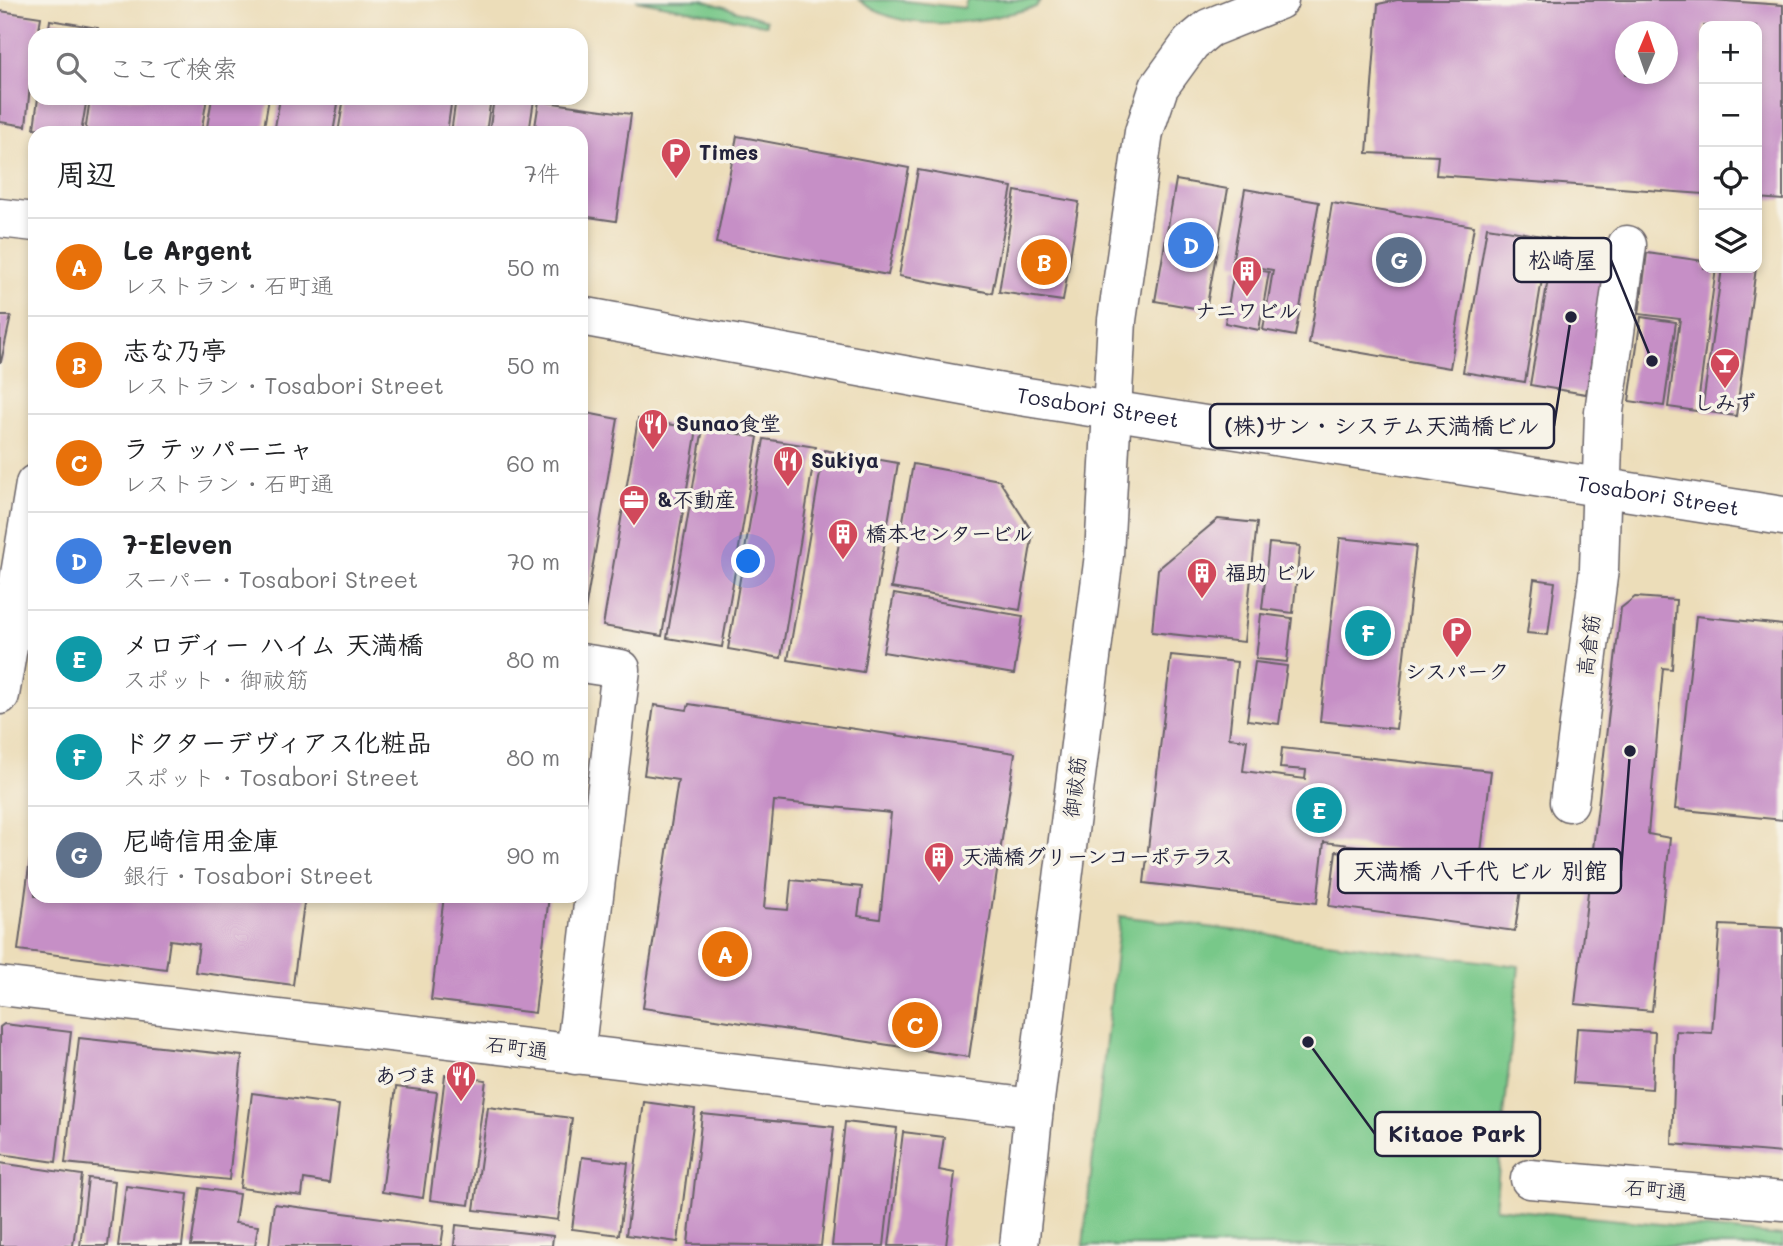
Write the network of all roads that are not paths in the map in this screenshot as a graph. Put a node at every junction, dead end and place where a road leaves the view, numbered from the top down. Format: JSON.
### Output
{"nodes":[{"id":1,"x":1279,"y":0,"type":"edge"},
{"id":2,"x":0,"y":218,"type":"edge"},
{"id":3,"x":28,"y":221,"type":"edge"},
{"id":4,"x":1627,"y":245,"type":"dead end"},
{"id":5,"x":588,"y":317,"type":"edge"},
{"id":6,"x":1112,"y":410,"type":"junction"},
{"id":7,"x":1601,"y":488,"type":"junction"},
{"id":8,"x":1783,"y":516,"type":"edge"},
{"id":9,"x":28,"y":579,"type":"edge"},
{"id":10,"x":588,"y":664,"type":"edge"},
{"id":11,"x":0,"y":695,"type":"edge"},
{"id":12,"x":1569,"y":802,"type":"dead end"},
{"id":13,"x":0,"y":986,"type":"edge"},
{"id":14,"x":575,"y":1055,"type":"junction"},
{"id":15,"x":1034,"y":1108,"type":"junction"},
{"id":16,"x":1530,"y":1179,"type":"dead end"},
{"id":17,"x":1783,"y":1201,"type":"edge"},
{"id":18,"x":1019,"y":1246,"type":"edge"}],
"edges":[{"from":1,"to":6,"type":"street","name":"御祓筋"},
{"from":2,"to":3,"type":"street"},
{"from":4,"to":7,"type":"street","name":"高倉筋"},
{"from":5,"to":6,"type":"street","name":"Tosabori Street"},
{"from":6,"to":7,"type":"street","name":"Tosabori Street"},
{"from":6,"to":15,"type":"street","name":"御祓筋"},
{"from":7,"to":8,"type":"street","name":"Tosabori Street"},
{"from":7,"to":12,"type":"street","name":"高倉筋"},
{"from":9,"to":11,"type":"street"},
{"from":10,"to":14,"type":"street"},
{"from":13,"to":14,"type":"street","name":"石町通"},
{"from":14,"to":15,"type":"street","name":"石町通"},
{"from":15,"to":18,"type":"street","name":"御祓筋"},
{"from":16,"to":17,"type":"street","name":"石町通"}]}
